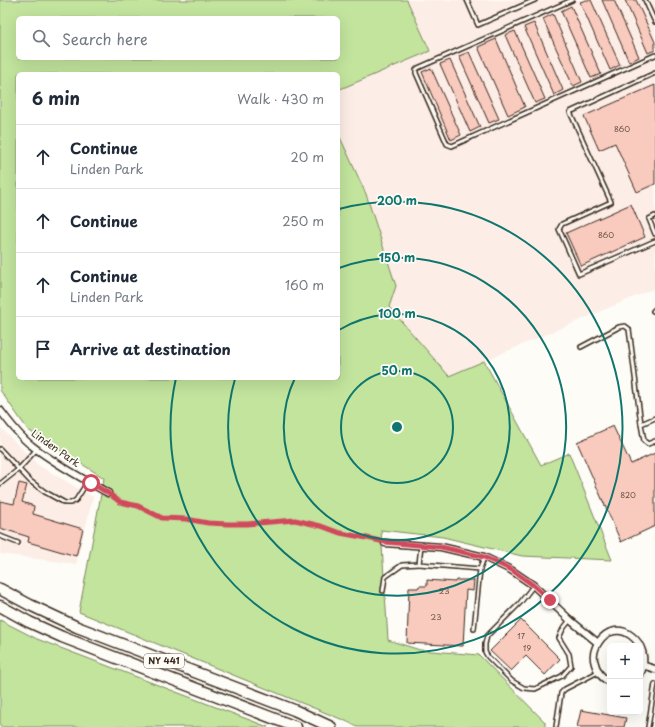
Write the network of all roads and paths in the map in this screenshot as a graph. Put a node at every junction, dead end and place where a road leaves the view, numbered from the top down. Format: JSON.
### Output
{"nodes":[{"id":1,"x":467,"y":0,"type":"edge"},
{"id":2,"x":535,"y":0,"type":"edge"},
{"id":3,"x":572,"y":0,"type":"edge"},
{"id":4,"x":645,"y":0,"type":"edge"},
{"id":5,"x":655,"y":22,"type":"edge"},
{"id":6,"x":655,"y":55,"type":"edge"},
{"id":7,"x":655,"y":73,"type":"edge"},
{"id":8,"x":655,"y":216,"type":"edge"},
{"id":9,"x":655,"y":234,"type":"edge"},
{"id":10,"x":655,"y":241,"type":"edge"},
{"id":11,"x":581,"y":348,"type":"dead end"},
{"id":12,"x":0,"y":410,"type":"edge"},
{"id":13,"x":655,"y":418,"type":"edge"},
{"id":14,"x":641,"y":424,"type":"junction"},
{"id":15,"x":655,"y":441,"type":"edge"},
{"id":16,"x":0,"y":449,"type":"edge"},
{"id":17,"x":37,"y":449,"type":"junction"},
{"id":18,"x":19,"y":470,"type":"junction"},
{"id":19,"x":88,"y":481,"type":"junction"},
{"id":20,"x":0,"y":484,"type":"edge"},
{"id":21,"x":108,"y":493,"type":"joint"},
{"id":22,"x":0,"y":536,"type":"edge"},
{"id":23,"x":385,"y":542,"type":"joint"},
{"id":24,"x":18,"y":543,"type":"dead end"},
{"id":25,"x":421,"y":545,"type":"junction"},
{"id":26,"x":484,"y":557,"type":"junction"},
{"id":27,"x":419,"y":564,"type":"junction"},
{"id":28,"x":480,"y":569,"type":"junction"},
{"id":29,"x":533,"y":585,"type":"junction"},
{"id":30,"x":0,"y":589,"type":"edge"},
{"id":31,"x":383,"y":591,"type":"dead end"},
{"id":32,"x":0,"y":606,"type":"edge"},
{"id":33,"x":0,"y":612,"type":"edge"},
{"id":34,"x":570,"y":620,"type":"junction"},
{"id":35,"x":29,"y":622,"type":"junction"},
{"id":36,"x":474,"y":629,"type":"dead end"},
{"id":37,"x":598,"y":644,"type":"junction"},
{"id":38,"x":645,"y":666,"type":"junction"},
{"id":39,"x":655,"y":669,"type":"edge"},
{"id":40,"x":643,"y":670,"type":"edge"},
{"id":41,"x":598,"y":672,"type":"junction"},
{"id":42,"x":607,"y":680,"type":"edge"},
{"id":43,"x":655,"y":684,"type":"edge"},
{"id":44,"x":296,"y":727,"type":"edge"},
{"id":45,"x":331,"y":727,"type":"edge"},
{"id":46,"x":556,"y":727,"type":"edge"},
{"id":47,"x":648,"y":727,"type":"edge"}],
"edges":[{"from":1,"to":2,"type":"lane"},
{"from":3,"to":6,"type":"lane"},
{"from":4,"to":5,"type":"lane"},
{"from":7,"to":10,"type":"lane"},
{"from":8,"to":9,"type":"lane"},
{"from":11,"to":14,"type":"lane"},
{"from":12,"to":17,"type":"street","name":"Linden Park"},
{"from":13,"to":14,"type":"lane"},
{"from":14,"to":15,"type":"lane"},
{"from":16,"to":18,"type":"lane"},
{"from":17,"to":18,"type":"lane"},
{"from":17,"to":19,"type":"street","name":"Linden Park"},
{"from":18,"to":19,"type":"lane"},
{"from":18,"to":20,"type":"lane"},
{"from":19,"to":21,"type":"street","name":"Linden Park"},
{"from":21,"to":23,"type":"path"},
{"from":22,"to":24,"type":"lane"},
{"from":23,"to":25,"type":"street"},
{"from":25,"to":26,"type":"street"},
{"from":25,"to":27,"type":"lane"},
{"from":26,"to":28,"type":"lane"},
{"from":26,"to":29,"type":"street"},
{"from":27,"to":28,"type":"lane"},
{"from":27,"to":31,"type":"lane"},
{"from":28,"to":36,"type":"lane"},
{"from":29,"to":34,"type":"street"},
{"from":29,"to":34,"type":"lane"},
{"from":30,"to":45,"type":"main road","number":"NY 441"},
{"from":32,"to":35,"type":"main road","number":"NY 441"},
{"from":33,"to":35,"type":"main road"},
{"from":34,"to":37,"type":"street"},
{"from":35,"to":44,"type":"main road","number":"NY 441"},
{"from":37,"to":38,"type":"street"},
{"from":37,"to":41,"type":"street"},
{"from":38,"to":39,"type":"street"},
{"from":38,"to":40,"type":"street"},
{"from":41,"to":42,"type":"street"},
{"from":41,"to":46,"type":"lane"},
{"from":43,"to":47,"type":"lane"}]}
